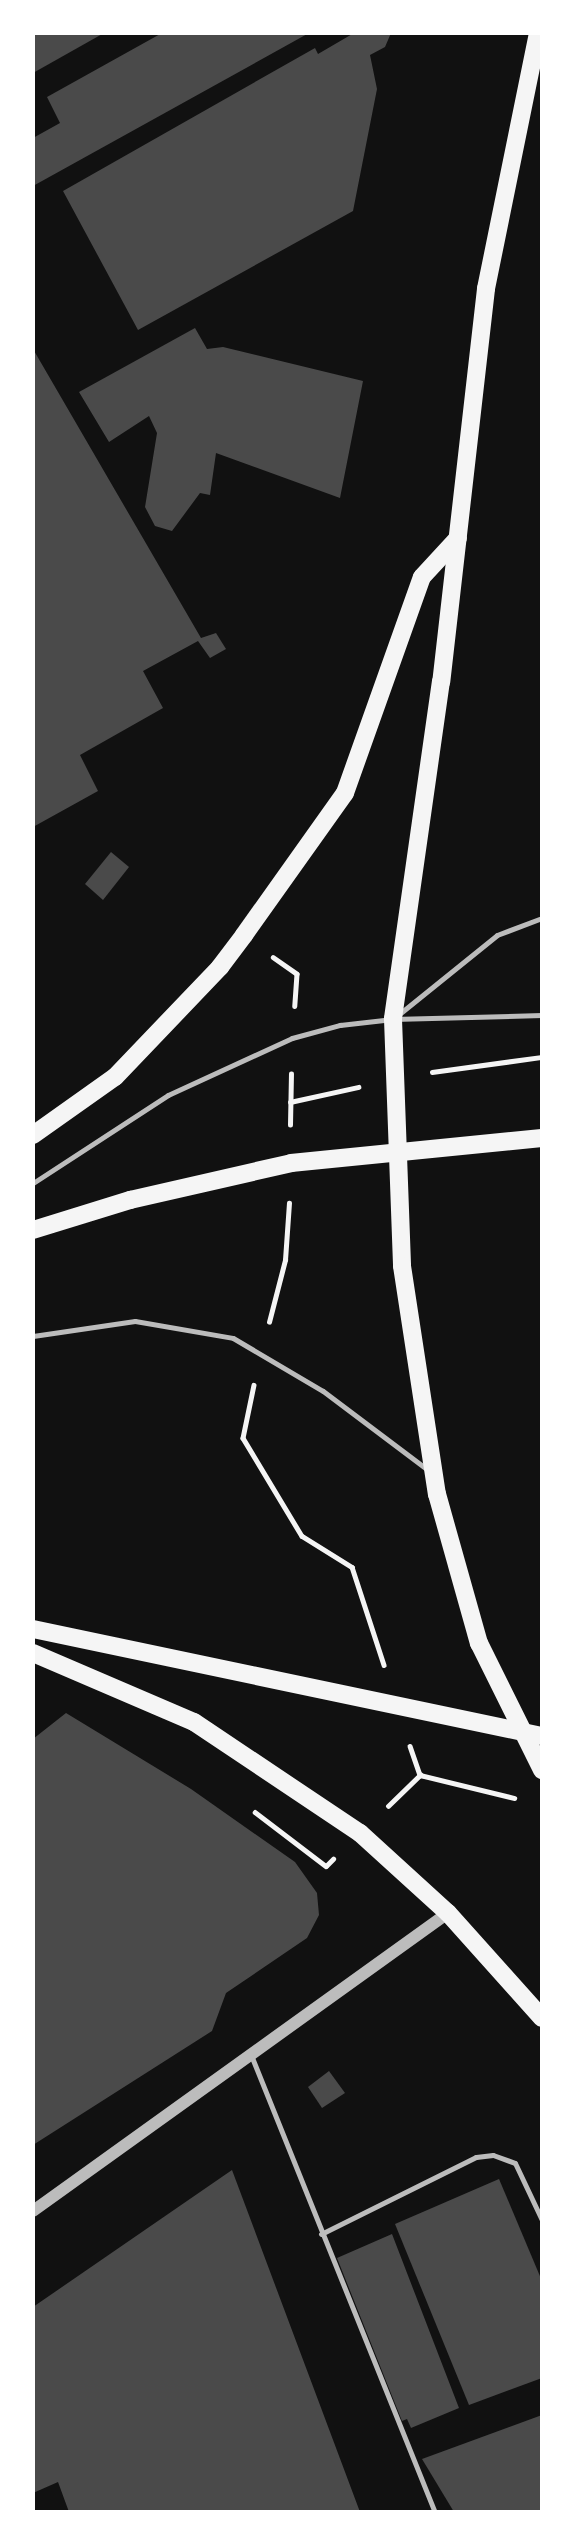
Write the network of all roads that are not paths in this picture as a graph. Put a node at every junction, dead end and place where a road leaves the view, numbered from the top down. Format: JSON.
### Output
{"nodes":[{"id":1,"x":538,"y":33,"type":"edge"},
{"id":2,"x":458,"y":538,"type":"junction"},
{"id":3,"x":542,"y":918,"type":"edge"},
{"id":4,"x":542,"y":1015,"type":"edge"},
{"id":5,"x":393,"y":1020,"type":"junction"},
{"id":6,"x":33,"y":1135,"type":"edge"},
{"id":7,"x":542,"y":1138,"type":"edge"},
{"id":8,"x":400,"y":1152,"type":"junction"},
{"id":9,"x":33,"y":1183,"type":"edge"},
{"id":10,"x":33,"y":1230,"type":"edge"},
{"id":11,"x":33,"y":1336,"type":"edge"},
{"id":12,"x":433,"y":1475,"type":"junction"},
{"id":13,"x":33,"y":1629,"type":"edge"},
{"id":14,"x":33,"y":1653,"type":"edge"},
{"id":15,"x":521,"y":1734,"type":"junction"},
{"id":16,"x":542,"y":1737,"type":"edge"},
{"id":17,"x":542,"y":1770,"type":"edge"},
{"id":18,"x":448,"y":1913,"type":"junction"},
{"id":19,"x":542,"y":2018,"type":"edge"},
{"id":20,"x":251,"y":2055,"type":"junction"},
{"id":21,"x":33,"y":2211,"type":"edge"},
{"id":22,"x":542,"y":2220,"type":"edge"},
{"id":23,"x":320,"y":2234,"type":"junction"},
{"id":24,"x":435,"y":2512,"type":"edge"}],
"edges":[{"from":1,"to":2,"type":"main road"},
{"from":2,"to":5,"type":"main road"},
{"from":2,"to":6,"type":"main road"},
{"from":3,"to":5,"type":"lane"},
{"from":4,"to":5,"type":"lane"},
{"from":5,"to":8,"type":"main road"},
{"from":5,"to":9,"type":"lane"},
{"from":7,"to":8,"type":"main road"},
{"from":8,"to":10,"type":"main road"},
{"from":8,"to":12,"type":"main road"},
{"from":11,"to":12,"type":"lane"},
{"from":12,"to":15,"type":"main road"},
{"from":13,"to":15,"type":"main road"},
{"from":14,"to":18,"type":"main road"},
{"from":15,"to":16,"type":"main road"},
{"from":15,"to":17,"type":"main road"},
{"from":18,"to":19,"type":"main road"},
{"from":18,"to":20,"type":"street"},
{"from":20,"to":21,"type":"street"},
{"from":20,"to":23,"type":"lane"},
{"from":22,"to":23,"type":"lane"},
{"from":23,"to":24,"type":"lane"}]}
